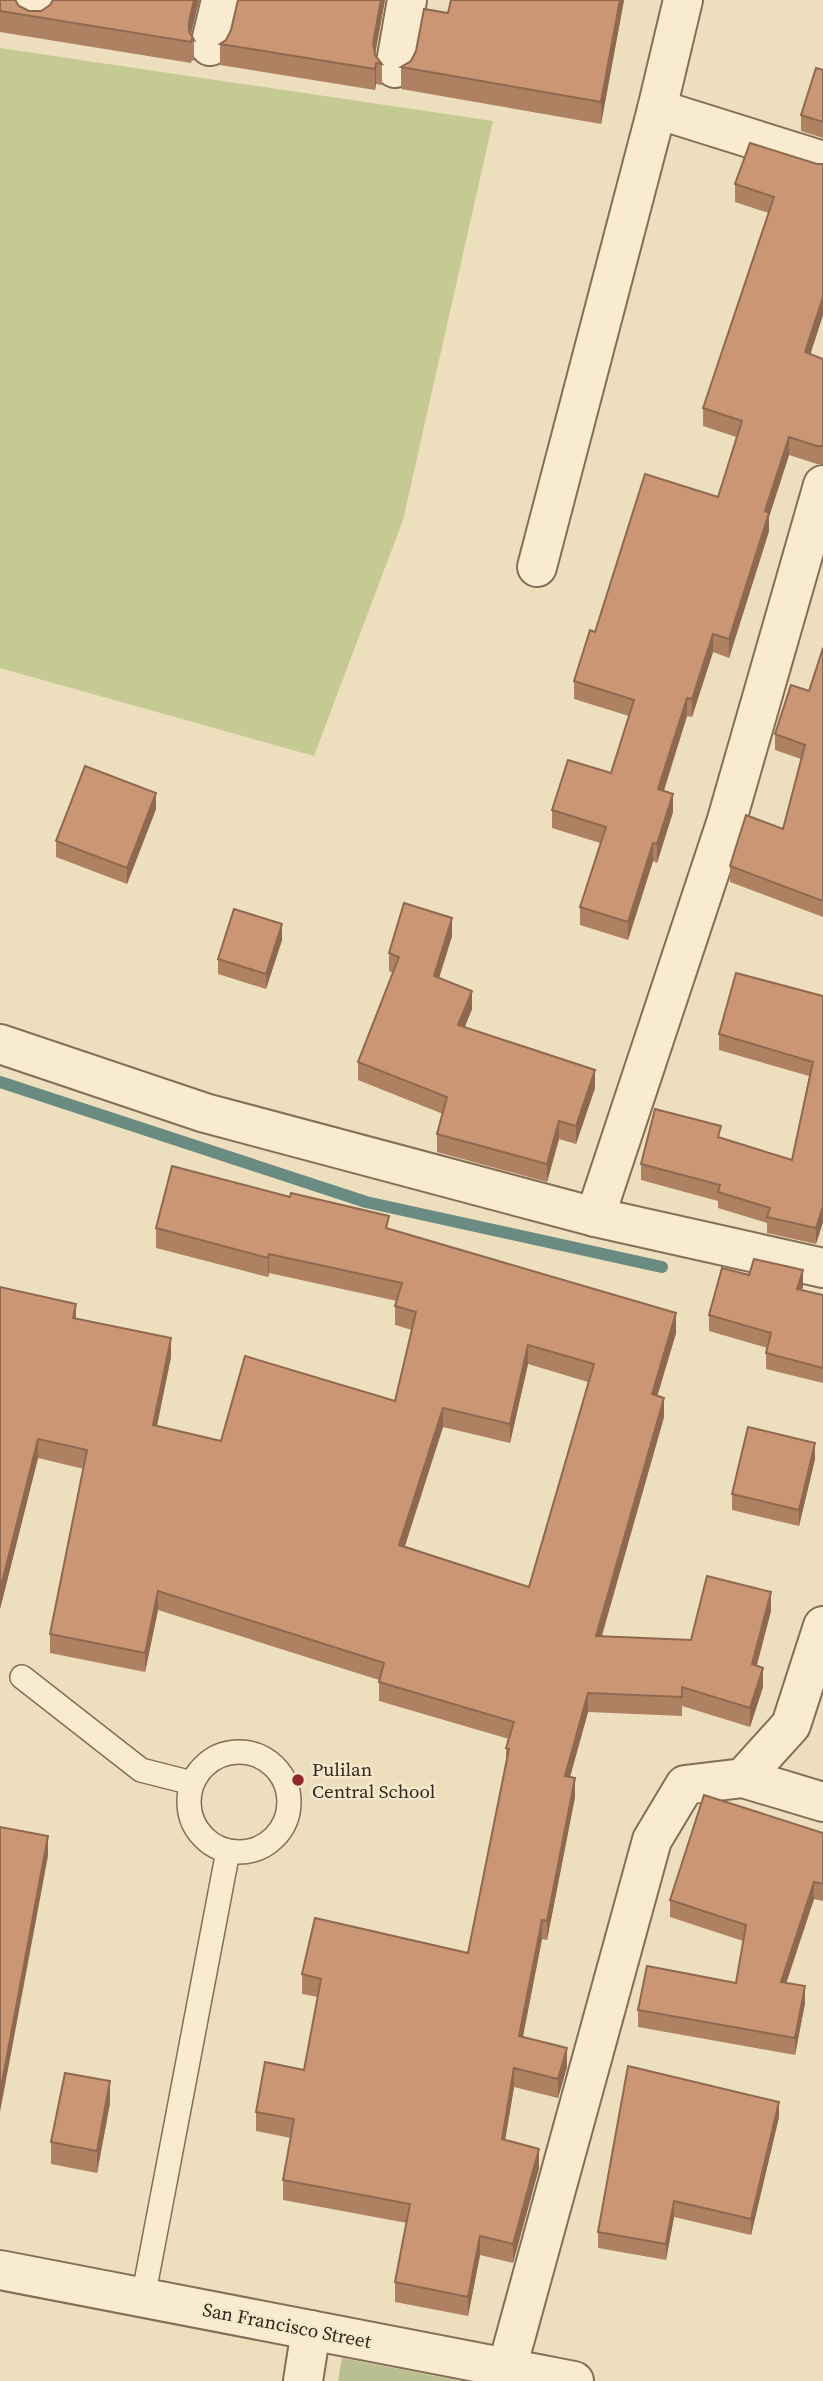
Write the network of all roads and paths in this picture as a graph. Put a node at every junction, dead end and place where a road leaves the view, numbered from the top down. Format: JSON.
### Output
{"nodes":[{"id":1,"x":221,"y":0,"type":"edge"},
{"id":2,"x":407,"y":0,"type":"edge"},
{"id":3,"x":683,"y":0,"type":"edge"},
{"id":4,"x":210,"y":46,"type":"dead end"},
{"id":5,"x":395,"y":68,"type":"dead end"},
{"id":6,"x":657,"y":109,"type":"junction"},
{"id":7,"x":823,"y":161,"type":"edge"},
{"id":8,"x":823,"y":485,"type":"edge"},
{"id":9,"x":537,"y":567,"type":"dead end"},
{"id":10,"x":0,"y":1044,"type":"edge"},
{"id":11,"x":595,"y":1217,"type":"junction"},
{"id":12,"x":823,"y":1268,"type":"edge"},
{"id":13,"x":823,"y":1626,"type":"edge"},
{"id":14,"x":22,"y":1677,"type":"dead end"},
{"id":15,"x":743,"y":1778,"type":"junction"},
{"id":16,"x":192,"y":1783,"type":"junction"},
{"id":17,"x":823,"y":1802,"type":"edge"},
{"id":18,"x":228,"y":1851,"type":"junction"},
{"id":19,"x":0,"y":2270,"type":"edge"},
{"id":20,"x":143,"y":2298,"type":"junction"},
{"id":21,"x":311,"y":2330,"type":"junction"},
{"id":22,"x":507,"y":2368,"type":"junction"},
{"id":23,"x":303,"y":2381,"type":"edge"},
{"id":24,"x":574,"y":2381,"type":"edge"}],
"edges":[{"from":1,"to":4,"type":"street"},
{"from":2,"to":5,"type":"street"},
{"from":3,"to":6,"type":"street"},
{"from":6,"to":7,"type":"street"},
{"from":6,"to":9,"type":"street"},
{"from":8,"to":11,"type":"street"},
{"from":10,"to":11,"type":"street"},
{"from":11,"to":12,"type":"street"},
{"from":13,"to":15,"type":"street"},
{"from":14,"to":16,"type":"lane"},
{"from":15,"to":17,"type":"street"},
{"from":15,"to":22,"type":"street"},
{"from":16,"to":18,"type":"lane"},
{"from":16,"to":18,"type":"lane"},
{"from":18,"to":20,"type":"lane"},
{"from":19,"to":20,"type":"street","name":"San Francisco Street"},
{"from":20,"to":21,"type":"street","name":"San Francisco Street"},
{"from":21,"to":22,"type":"street","name":"San Francisco Street"},
{"from":21,"to":23,"type":"street"},
{"from":22,"to":24,"type":"street","name":"San Francisco Street"}]}
